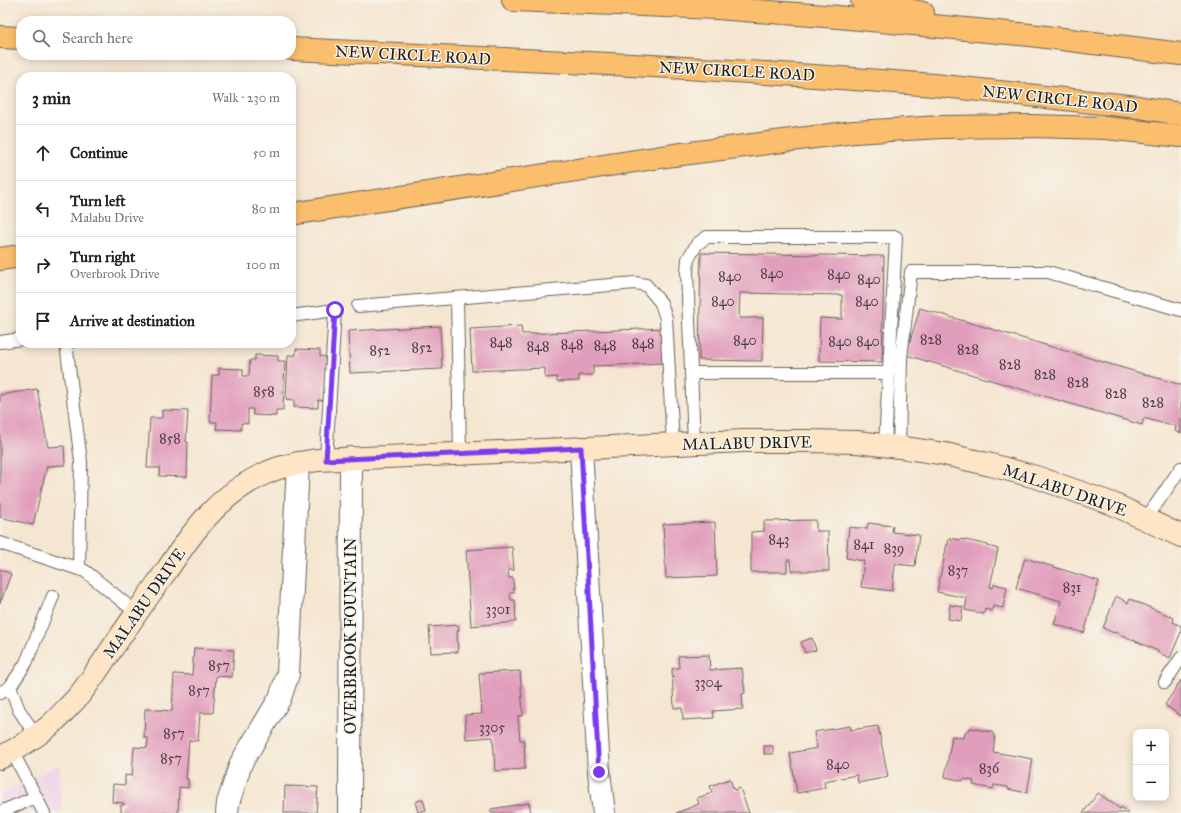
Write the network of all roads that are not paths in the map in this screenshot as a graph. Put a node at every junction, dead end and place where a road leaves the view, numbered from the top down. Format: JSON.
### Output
{"nodes":[{"id":1,"x":513,"y":0,"type":"edge"},
{"id":2,"x":862,"y":0,"type":"edge"},
{"id":3,"x":1030,"y":35,"type":"junction"},
{"id":4,"x":0,"y":37,"type":"edge"},
{"id":5,"x":16,"y":38,"type":"edge"},
{"id":6,"x":296,"y":49,"type":"edge"},
{"id":7,"x":1181,"y":54,"type":"edge"},
{"id":8,"x":1181,"y":114,"type":"edge"},
{"id":9,"x":1181,"y":136,"type":"edge"},
{"id":10,"x":296,"y":213,"type":"edge"},
{"id":11,"x":16,"y":257,"type":"edge"},
{"id":12,"x":0,"y":259,"type":"edge"},
{"id":13,"x":457,"y":298,"type":"junction"},
{"id":14,"x":358,"y":306,"type":"dead end"},
{"id":15,"x":1181,"y":310,"type":"edge"},
{"id":16,"x":296,"y":315,"type":"edge"},
{"id":17,"x":16,"y":340,"type":"edge"},
{"id":18,"x":0,"y":342,"type":"edge"},
{"id":19,"x":67,"y":348,"type":"edge"},
{"id":20,"x":888,"y":372,"type":"junction"},
{"id":21,"x":691,"y":373,"type":"junction"},
{"id":22,"x":694,"y":443,"type":"junction"},
{"id":23,"x":673,"y":444,"type":"junction"},
{"id":24,"x":892,"y":446,"type":"junction"},
{"id":25,"x":581,"y":448,"type":"junction"},
{"id":26,"x":460,"y":453,"type":"junction"},
{"id":27,"x":351,"y":458,"type":"junction"},
{"id":28,"x":326,"y":460,"type":"junction"},
{"id":29,"x":298,"y":463,"type":"junction"},
{"id":30,"x":1181,"y":468,"type":"edge"},
{"id":31,"x":1146,"y":519,"type":"junction"},
{"id":32,"x":1180,"y":533,"type":"edge"},
{"id":33,"x":0,"y":543,"type":"edge"},
{"id":34,"x":79,"y":569,"type":"junction"},
{"id":35,"x":53,"y":596,"type":"dead end"},
{"id":36,"x":137,"y":612,"type":"junction"},
{"id":37,"x":1181,"y":658,"type":"edge"},
{"id":38,"x":1165,"y":682,"type":"dead end"},
{"id":39,"x":5,"y":690,"type":"edge"},
{"id":40,"x":36,"y":736,"type":"junction"},
{"id":41,"x":6,"y":755,"type":"edge"},
{"id":42,"x":36,"y":797,"type":"junction"},
{"id":43,"x":0,"y":812,"type":"edge"},
{"id":44,"x":44,"y":813,"type":"edge"},
{"id":45,"x":227,"y":813,"type":"edge"},
{"id":46,"x":350,"y":813,"type":"edge"},
{"id":47,"x":604,"y":813,"type":"edge"}],
"edges":[{"from":1,"to":3,"type":"highway"},
{"from":2,"to":3,"type":"highway"},
{"from":3,"to":7,"type":"highway"},
{"from":4,"to":5,"type":"highway"},
{"from":6,"to":8,"type":"highway","name":"NEW CIRCLE ROAD"},
{"from":9,"to":10,"type":"highway"},
{"from":11,"to":12,"type":"highway"},
{"from":13,"to":14,"type":"lane"},
{"from":13,"to":23,"type":"lane"},
{"from":13,"to":26,"type":"lane"},
{"from":15,"to":24,"type":"lane"},
{"from":16,"to":28,"type":"lane"},
{"from":17,"to":18,"type":"lane"},
{"from":19,"to":34,"type":"lane"},
{"from":20,"to":21,"type":"lane"},
{"from":20,"to":21,"type":"lane"},
{"from":20,"to":24,"type":"lane"},
{"from":21,"to":22,"type":"lane"},
{"from":22,"to":23,"type":"street","name":"MALABU DRIVE"},
{"from":22,"to":24,"type":"street","name":"MALABU DRIVE"},
{"from":23,"to":25,"type":"street","name":"MALABU DRIVE"},
{"from":24,"to":31,"type":"street","name":"MALABU DRIVE"},
{"from":25,"to":26,"type":"street","name":"MALABU DRIVE"},
{"from":25,"to":47,"type":"street"},
{"from":26,"to":27,"type":"street","name":"MALABU DRIVE"},
{"from":27,"to":28,"type":"street","name":"MALABU DRIVE"},
{"from":27,"to":46,"type":"street","name":"OVERBROOK FOUNTAIN"},
{"from":28,"to":29,"type":"street","name":"MALABU DRIVE"},
{"from":29,"to":36,"type":"street","name":"MALABU DRIVE"},
{"from":29,"to":45,"type":"street"},
{"from":30,"to":31,"type":"lane"},
{"from":31,"to":32,"type":"street","name":"MALABU DRIVE"},
{"from":33,"to":34,"type":"lane"},
{"from":34,"to":36,"type":"lane"},
{"from":35,"to":39,"type":"lane"},
{"from":36,"to":40,"type":"street","name":"MALABU DRIVE"},
{"from":37,"to":38,"type":"lane"},
{"from":39,"to":40,"type":"lane"},
{"from":40,"to":41,"type":"street","name":"MALABU DRIVE"},
{"from":41,"to":42,"type":"lane"},
{"from":42,"to":43,"type":"lane"},
{"from":42,"to":44,"type":"lane"}]}
